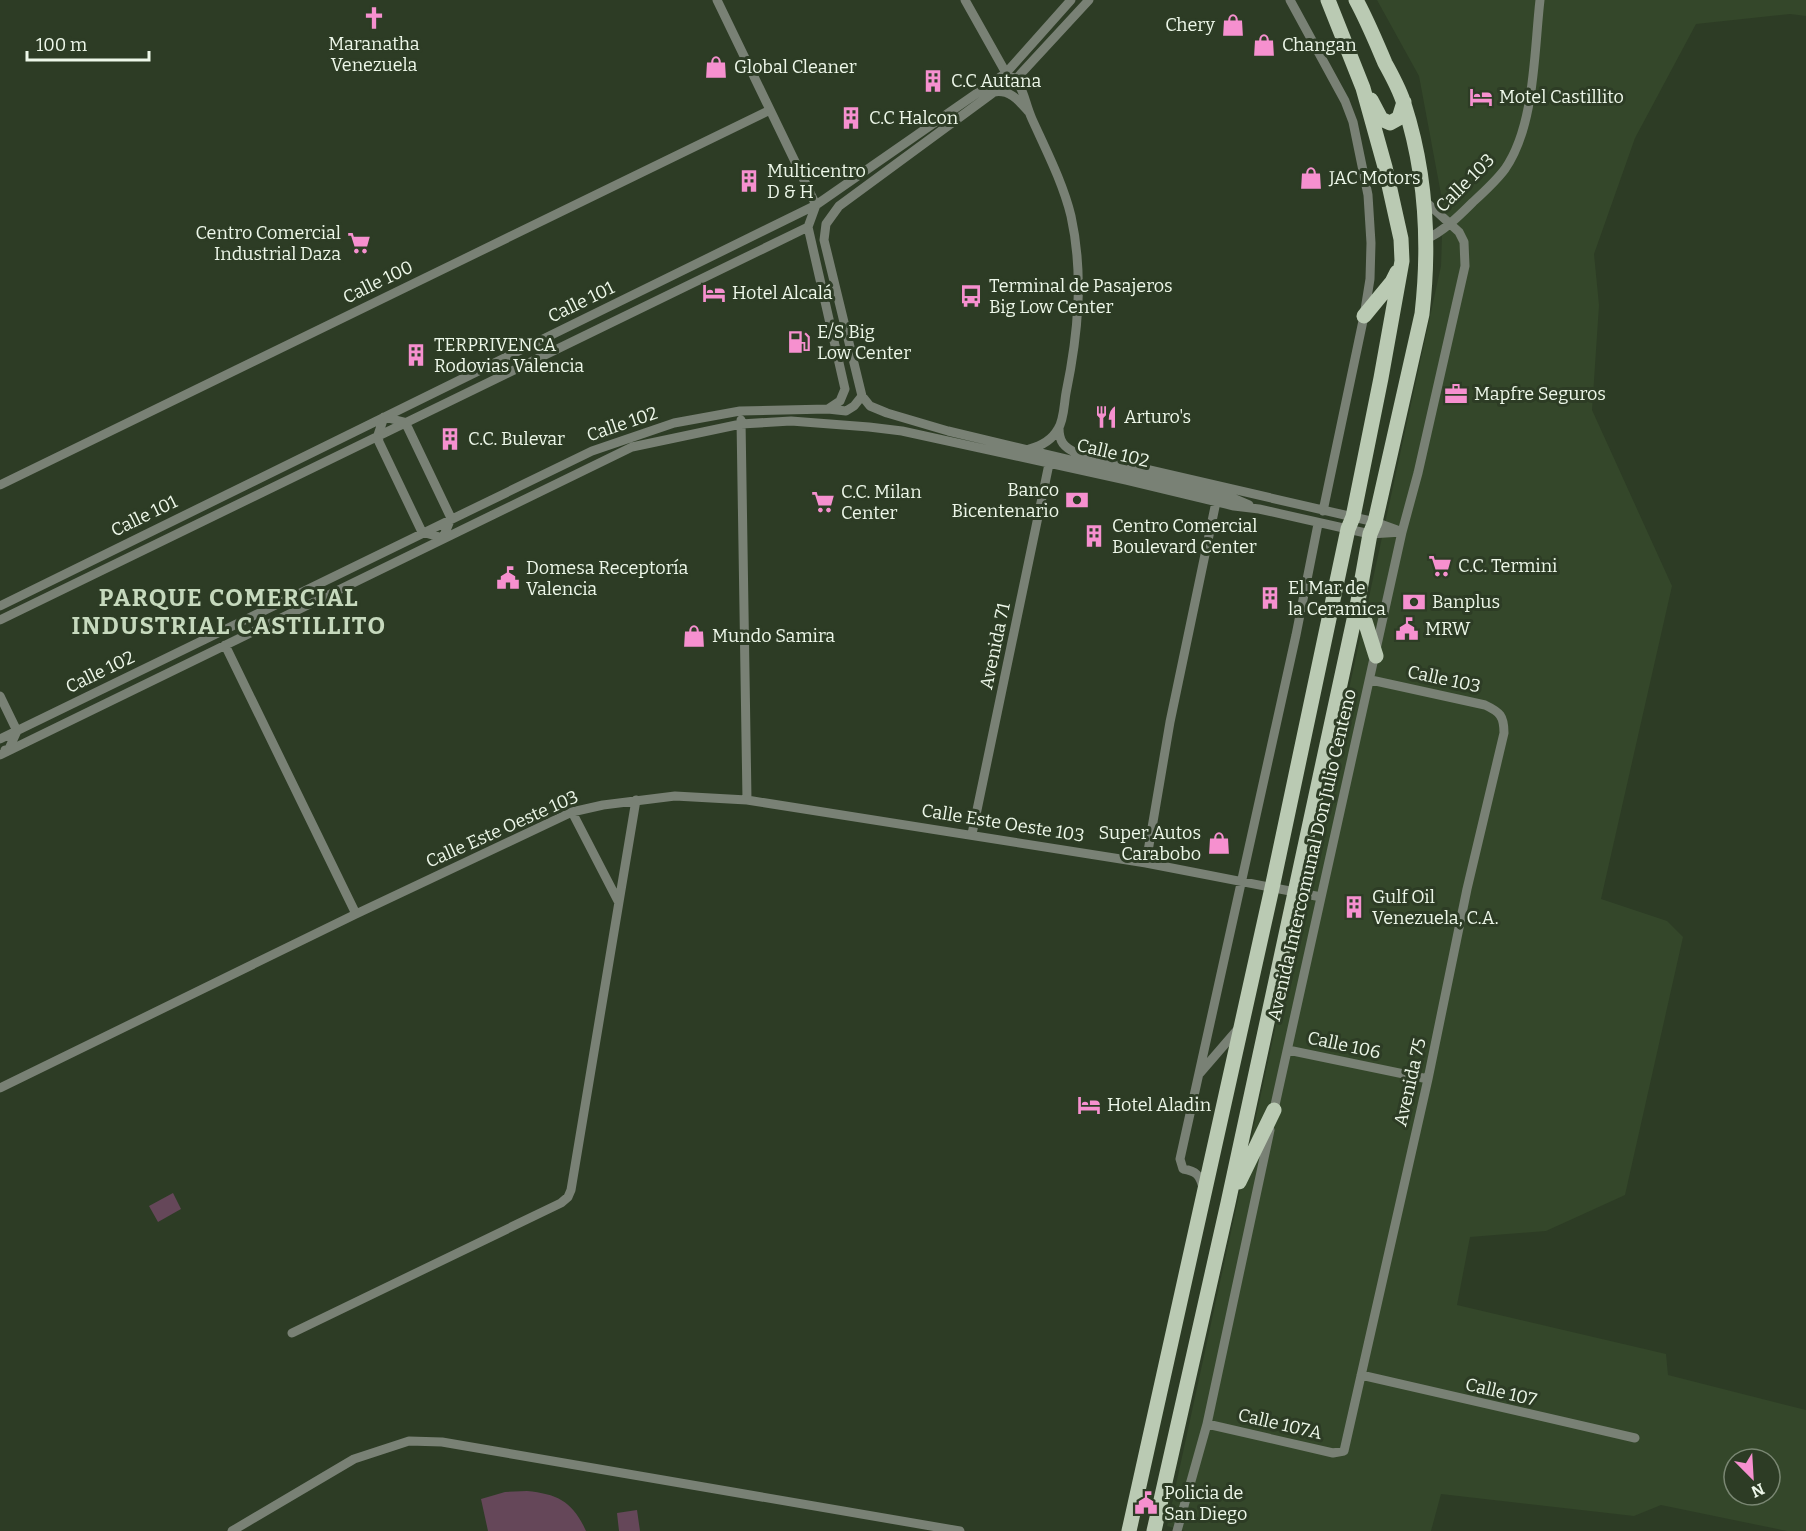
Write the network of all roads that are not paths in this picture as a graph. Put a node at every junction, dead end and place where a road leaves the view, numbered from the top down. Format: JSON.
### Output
{"nodes":[{"id":1,"x":717,"y":0,"type":"edge"},
{"id":2,"x":965,"y":0,"type":"edge"},
{"id":3,"x":1071,"y":0,"type":"edge"},
{"id":4,"x":1089,"y":0,"type":"edge"},
{"id":5,"x":1290,"y":0,"type":"edge"},
{"id":6,"x":1328,"y":0,"type":"edge"},
{"id":7,"x":1356,"y":0,"type":"edge"},
{"id":8,"x":1540,"y":0,"type":"edge"},
{"id":9,"x":1006,"y":73,"type":"junction"},
{"id":10,"x":1016,"y":79,"type":"junction"},
{"id":11,"x":1363,"y":88,"type":"junction"},
{"id":12,"x":1404,"y":102,"type":"junction"},
{"id":13,"x":770,"y":110,"type":"junction"},
{"id":14,"x":1029,"y":112,"type":"junction"},
{"id":15,"x":857,"y":176,"type":"junction"},
{"id":16,"x":866,"y":186,"type":"junction"},
{"id":17,"x":1425,"y":201,"type":"junction"},
{"id":18,"x":816,"y":205,"type":"junction"},
{"id":19,"x":1450,"y":222,"type":"junction"},
{"id":20,"x":808,"y":227,"type":"junction"},
{"id":21,"x":1426,"y":239,"type":"junction"},
{"id":22,"x":734,"y":245,"type":"junction"},
{"id":23,"x":740,"y":258,"type":"junction"},
{"id":24,"x":1402,"y":261,"type":"junction"},
{"id":25,"x":821,"y":288,"type":"junction"},
{"id":26,"x":837,"y":295,"type":"junction"},
{"id":27,"x":1364,"y":316,"type":"junction"},
{"id":28,"x":546,"y":337,"type":"junction"},
{"id":29,"x":553,"y":350,"type":"junction"},
{"id":30,"x":862,"y":396,"type":"junction"},
{"id":31,"x":828,"y":409,"type":"junction"},
{"id":32,"x":740,"y":411,"type":"junction"},
{"id":33,"x":384,"y":417,"type":"junction"},
{"id":34,"x":404,"y":422,"type":"junction"},
{"id":35,"x":741,"y":424,"type":"junction"},
{"id":36,"x":1059,"y":428,"type":"junction"},
{"id":37,"x":378,"y":435,"type":"junction"},
{"id":38,"x":1026,"y":449,"type":"junction"},
{"id":39,"x":1048,"y":464,"type":"junction"},
{"id":40,"x":0,"y":485,"type":"edge"},
{"id":41,"x":1216,"y":502,"type":"junction"},
{"id":42,"x":1259,"y":509,"type":"junction"},
{"id":43,"x":1323,"y":511,"type":"junction"},
{"id":44,"x":451,"y":518,"type":"junction"},
{"id":45,"x":1351,"y":523,"type":"junction"},
{"id":46,"x":1318,"y":524,"type":"junction"},
{"id":47,"x":1373,"y":528,"type":"junction"},
{"id":48,"x":422,"y":532,"type":"junction"},
{"id":49,"x":1402,"y":532,"type":"junction"},
{"id":50,"x":443,"y":538,"type":"junction"},
{"id":51,"x":1358,"y":601,"type":"junction"},
{"id":52,"x":0,"y":606,"type":"edge"},
{"id":53,"x":0,"y":620,"type":"edge"},
{"id":54,"x":225,"y":645,"type":"junction"},
{"id":55,"x":1376,"y":656,"type":"junction"},
{"id":56,"x":1371,"y":680,"type":"junction"},
{"id":57,"x":0,"y":696,"type":"edge"},
{"id":58,"x":1504,"y":720,"type":"joint"},
{"id":59,"x":17,"y":731,"type":"junction"},
{"id":60,"x":0,"y":739,"type":"edge"},
{"id":61,"x":3,"y":752,"type":"edge"},
{"id":62,"x":636,"y":800,"type":"junction"},
{"id":63,"x":747,"y":800,"type":"junction"},
{"id":64,"x":572,"y":812,"type":"junction"},
{"id":65,"x":972,"y":834,"type":"junction"},
{"id":66,"x":1146,"y":863,"type":"junction"},
{"id":67,"x":1241,"y":882,"type":"junction"},
{"id":68,"x":1272,"y":888,"type":"junction"},
{"id":69,"x":1294,"y":892,"type":"junction"},
{"id":70,"x":1321,"y":897,"type":"junction"},
{"id":71,"x":618,"y":901,"type":"junction"},
{"id":72,"x":356,"y":914,"type":"junction"},
{"id":73,"x":1242,"y":1024,"type":"junction"},
{"id":74,"x":1288,"y":1050,"type":"junction"},
{"id":75,"x":1199,"y":1075,"type":"junction"},
{"id":76,"x":1428,"y":1079,"type":"junction"},
{"id":77,"x":0,"y":1088,"type":"edge"},
{"id":78,"x":1274,"y":1110,"type":"junction"},
{"id":79,"x":1204,"y":1194,"type":"junction"},
{"id":80,"x":1228,"y":1203,"type":"junction"},
{"id":81,"x":292,"y":1334,"type":"dead end"},
{"id":82,"x":1361,"y":1375,"type":"junction"},
{"id":83,"x":1207,"y":1424,"type":"junction"},
{"id":84,"x":1635,"y":1438,"type":"dead end"},
{"id":85,"x":1344,"y":1451,"type":"joint"},
{"id":86,"x":232,"y":1531,"type":"edge"},
{"id":87,"x":960,"y":1531,"type":"edge"},
{"id":88,"x":1129,"y":1531,"type":"edge"},
{"id":89,"x":1154,"y":1531,"type":"edge"},
{"id":90,"x":1177,"y":1531,"type":"edge"}],
"edges":[{"from":1,"to":13,"type":"street"},
{"from":2,"to":9,"type":"street"},
{"from":3,"to":9,"type":"street","name":"Calle 101"},
{"from":4,"to":10,"type":"street"},
{"from":5,"to":27,"type":"street"},
{"from":6,"to":11,"type":"main road","name":"Avenida Intercomunal Don Julio Centeno"},
{"from":7,"to":12,"type":"main road","name":"Avenida Intercomunal Don Julio Centeno"},
{"from":8,"to":19,"type":"street","name":"Calle 103"},
{"from":9,"to":10,"type":"street"},
{"from":9,"to":15,"type":"street","name":"Calle 101"},
{"from":10,"to":14,"type":"street"},
{"from":11,"to":12,"type":"main road"},
{"from":11,"to":24,"type":"main road","name":"Avenida Intercomunal Don Julio Centeno"},
{"from":12,"to":17,"type":"main road","name":"Avenida Intercomunal Don Julio Centeno"},
{"from":13,"to":18,"type":"street"},
{"from":13,"to":40,"type":"street","name":"Calle 100"},
{"from":14,"to":16,"type":"street"},
{"from":14,"to":36,"type":"street"},
{"from":15,"to":16,"type":"street"},
{"from":15,"to":18,"type":"street","name":"Calle 101"},
{"from":16,"to":26,"type":"street"},
{"from":17,"to":19,"type":"street","name":"Avenida Intercomunal Don Julio Centeno"},
{"from":17,"to":21,"type":"main road","name":"Avenida Intercomunal Don Julio Centeno"},
{"from":18,"to":20,"type":"street"},
{"from":18,"to":22,"type":"street","name":"Calle 101"},
{"from":19,"to":21,"type":"street","name":"Calle 103"},
{"from":19,"to":49,"type":"street","name":"Avenida Intercomunal Don Julio Centeno"},
{"from":20,"to":23,"type":"street","name":"Calle 101"},
{"from":20,"to":25,"type":"street"},
{"from":21,"to":47,"type":"main road","name":"Avenida Intercomunal Don Julio Centeno"},
{"from":22,"to":23,"type":"street"},
{"from":22,"to":28,"type":"street","name":"Calle 101"},
{"from":23,"to":29,"type":"street","name":"Calle 101"},
{"from":24,"to":27,"type":"main road"},
{"from":24,"to":45,"type":"main road","name":"Avenida Intercomunal Don Julio Centeno"},
{"from":25,"to":26,"type":"street"},
{"from":25,"to":31,"type":"street"},
{"from":26,"to":30,"type":"street"},
{"from":27,"to":43,"type":"street"},
{"from":28,"to":29,"type":"street"},
{"from":28,"to":33,"type":"street","name":"Calle 101"},
{"from":29,"to":34,"type":"street","name":"Calle 101"},
{"from":30,"to":31,"type":"street","name":"Calle 102"},
{"from":30,"to":38,"type":"street","name":"Calle 102"},
{"from":31,"to":32,"type":"street","name":"Calle 102"},
{"from":32,"to":35,"type":"street"},
{"from":32,"to":44,"type":"street","name":"Calle 102"},
{"from":33,"to":34,"type":"street"},
{"from":33,"to":37,"type":"street"},
{"from":33,"to":52,"type":"street","name":"Calle 101"},
{"from":34,"to":37,"type":"street","name":"Calle 101"},
{"from":34,"to":44,"type":"street"},
{"from":35,"to":39,"type":"street","name":"Calle 102"},
{"from":35,"to":50,"type":"street","name":"Calle 102"},
{"from":35,"to":63,"type":"street"},
{"from":36,"to":38,"type":"street"},
{"from":36,"to":43,"type":"street","name":"Calle 102"},
{"from":37,"to":48,"type":"street"},
{"from":37,"to":53,"type":"street","name":"Calle 101"},
{"from":38,"to":42,"type":"street","name":"Calle 102"},
{"from":39,"to":41,"type":"street","name":"Calle 102"},
{"from":39,"to":65,"type":"street","name":"Avenida 71"},
{"from":41,"to":42,"type":"street","name":"Calle 102"},
{"from":41,"to":66,"type":"street"},
{"from":42,"to":46,"type":"street","name":"Calle 102"},
{"from":43,"to":45,"type":"street","name":"Calle 102"},
{"from":44,"to":48,"type":"street","name":"Calle 102"},
{"from":44,"to":50,"type":"street"},
{"from":45,"to":46,"type":"street","name":"Calle 102"},
{"from":45,"to":47,"type":"street","name":"Calle 102"},
{"from":45,"to":68,"type":"main road","name":"Avenida Intercomunal Don Julio Centeno"},
{"from":46,"to":67,"type":"street"},
{"from":47,"to":49,"type":"street","name":"Calle 102"},
{"from":47,"to":51,"type":"main road","name":"Avenida Intercomunal Don Julio Centeno"},
{"from":48,"to":50,"type":"street"},
{"from":48,"to":59,"type":"street","name":"Calle 102"},
{"from":49,"to":55,"type":"street","name":"Avenida Intercomunal Don Julio Centeno"},
{"from":50,"to":54,"type":"street","name":"Calle 102"},
{"from":51,"to":55,"type":"main road"},
{"from":51,"to":69,"type":"main road","name":"Avenida Intercomunal Don Julio Centeno"},
{"from":54,"to":61,"type":"street","name":"Calle 102"},
{"from":54,"to":72,"type":"street"},
{"from":55,"to":56,"type":"street","name":"Avenida Intercomunal Don Julio Centeno"},
{"from":56,"to":58,"type":"street","name":"Calle 103"},
{"from":56,"to":70,"type":"street","name":"Avenida Intercomunal Don Julio Centeno"},
{"from":57,"to":59,"type":"street"},
{"from":58,"to":76,"type":"street","name":"Avenida 75"},
{"from":59,"to":60,"type":"street","name":"Calle 102"},
{"from":59,"to":61,"type":"street"},
{"from":62,"to":63,"type":"street","name":"Calle Este Oeste 103"},
{"from":62,"to":64,"type":"street","name":"Calle Este Oeste 103"},
{"from":62,"to":71,"type":"street"},
{"from":63,"to":65,"type":"street","name":"Calle Este Oeste 103"},
{"from":64,"to":71,"type":"street"},
{"from":64,"to":72,"type":"street","name":"Calle Este Oeste 103"},
{"from":65,"to":66,"type":"street","name":"Calle Este Oeste 103"},
{"from":66,"to":67,"type":"street","name":"Calle Este Oeste 103"},
{"from":67,"to":68,"type":"street","name":"Calle Este Oeste 103"},
{"from":67,"to":75,"type":"street"},
{"from":68,"to":69,"type":"street","name":"Calle Este Oeste 103"},
{"from":68,"to":73,"type":"main road","name":"Avenida Intercomunal Don Julio Centeno"},
{"from":69,"to":70,"type":"street","name":"Calle Este Oeste 103"},
{"from":69,"to":80,"type":"main road","name":"Avenida Intercomunal Don Julio Centeno"},
{"from":70,"to":74,"type":"street","name":"Avenida Intercomunal Don Julio Centeno"},
{"from":71,"to":81,"type":"street"},
{"from":72,"to":77,"type":"street","name":"Calle Este Oeste 103"},
{"from":73,"to":75,"type":"street"},
{"from":73,"to":79,"type":"main road","name":"Avenida Intercomunal Don Julio Centeno"},
{"from":74,"to":76,"type":"street","name":"Calle 106"},
{"from":74,"to":78,"type":"street","name":"Avenida Intercomunal Don Julio Centeno"},
{"from":75,"to":79,"type":"street"},
{"from":76,"to":82,"type":"street","name":"Avenida 75"},
{"from":78,"to":80,"type":"main road"},
{"from":78,"to":83,"type":"street","name":"Avenida Intercomunal Don Julio Centeno"},
{"from":79,"to":88,"type":"main road","name":"Avenida Intercomunal Don Julio Centeno"},
{"from":80,"to":89,"type":"main road","name":"Avenida Intercomunal Don Julio Centeno"},
{"from":82,"to":84,"type":"street","name":"Calle 107"},
{"from":82,"to":85,"type":"street","name":"Avenida 75"},
{"from":83,"to":85,"type":"street","name":"Calle 107A"},
{"from":83,"to":90,"type":"street","name":"Avenida Intercomunal Don Julio Centeno"},
{"from":86,"to":87,"type":"street"}]}
